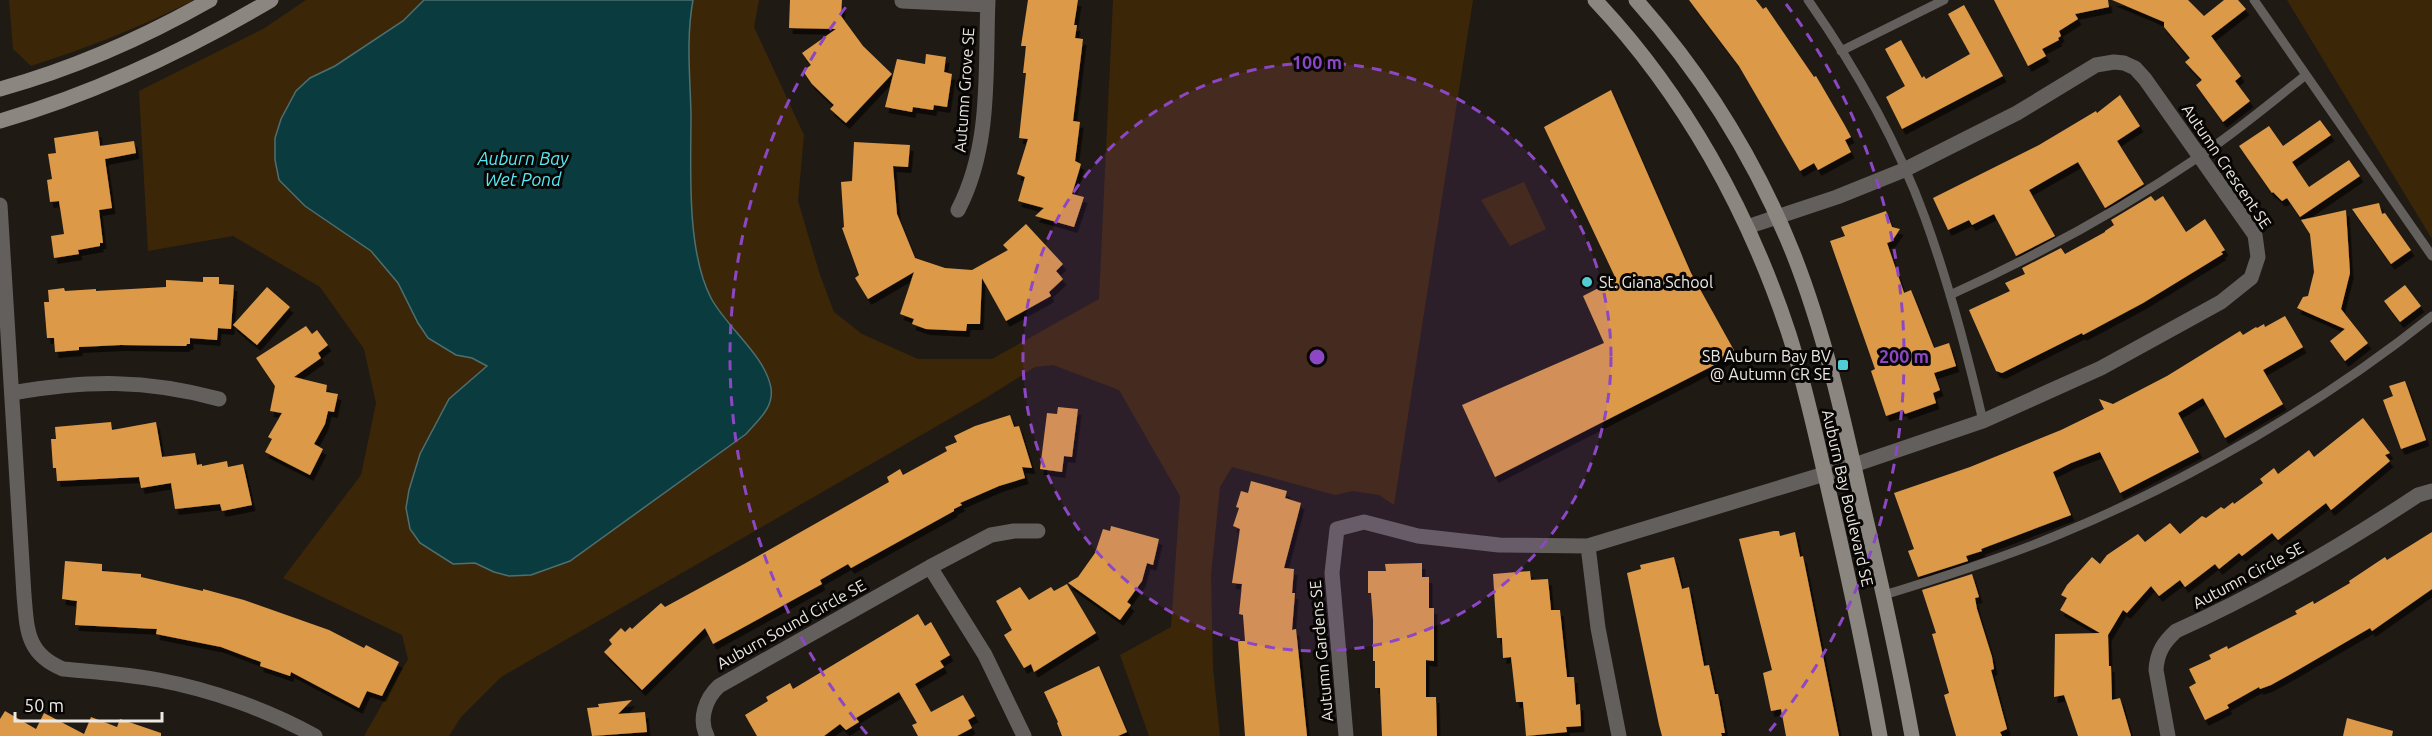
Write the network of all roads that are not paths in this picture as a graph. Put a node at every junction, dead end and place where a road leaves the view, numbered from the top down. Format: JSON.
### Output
{"nodes":[{"id":1,"x":210,"y":0,"type":"edge"},
{"id":2,"x":271,"y":0,"type":"edge"},
{"id":3,"x":1595,"y":0,"type":"edge"},
{"id":4,"x":1636,"y":0,"type":"edge"},
{"id":5,"x":1808,"y":0,"type":"edge"},
{"id":6,"x":1944,"y":0,"type":"edge"},
{"id":7,"x":2254,"y":0,"type":"edge"},
{"id":8,"x":902,"y":1,"type":"edge"},
{"id":9,"x":988,"y":2,"type":"edge"},
{"id":10,"x":1841,"y":51,"type":"junction"},
{"id":11,"x":2306,"y":75,"type":"junction"},
{"id":12,"x":0,"y":89,"type":"edge"},
{"id":13,"x":0,"y":122,"type":"edge"},
{"id":14,"x":2200,"y":156,"type":"junction"},
{"id":15,"x":1904,"y":170,"type":"junction"},
{"id":16,"x":0,"y":206,"type":"edge"},
{"id":17,"x":958,"y":210,"type":"dead end"},
{"id":18,"x":1777,"y":218,"type":"junction"},
{"id":19,"x":1747,"y":227,"type":"junction"},
{"id":20,"x":2432,"y":256,"type":"edge"},
{"id":21,"x":1950,"y":295,"type":"junction"},
{"id":22,"x":2432,"y":316,"type":"edge"},
{"id":23,"x":12,"y":393,"type":"junction"},
{"id":24,"x":219,"y":399,"type":"dead end"},
{"id":25,"x":1983,"y":421,"type":"junction"},
{"id":26,"x":1854,"y":465,"type":"junction"},
{"id":27,"x":1824,"y":475,"type":"junction"},
{"id":28,"x":2432,"y":491,"type":"edge"},
{"id":29,"x":1038,"y":531,"type":"dead end"},
{"id":30,"x":1588,"y":546,"type":"junction"},
{"id":31,"x":930,"y":567,"type":"junction"},
{"id":32,"x":1884,"y":595,"type":"junction"},
{"id":33,"x":315,"y":736,"type":"edge"},
{"id":34,"x":707,"y":736,"type":"edge"},
{"id":35,"x":1024,"y":736,"type":"edge"},
{"id":36,"x":1346,"y":736,"type":"edge"},
{"id":37,"x":1619,"y":736,"type":"edge"},
{"id":38,"x":1880,"y":736,"type":"edge"},
{"id":39,"x":1912,"y":736,"type":"edge"},
{"id":40,"x":2168,"y":736,"type":"edge"}],
"edges":[{"from":1,"to":12,"type":"street"},
{"from":2,"to":13,"type":"street"},
{"from":3,"to":19,"type":"street","name":"Auburn Bay Boulevard SE"},
{"from":4,"to":18,"type":"street","name":"Auburn Bay Boulevard SE"},
{"from":5,"to":10,"type":"lane"},
{"from":6,"to":10,"type":"lane"},
{"from":7,"to":11,"type":"lane"},
{"from":8,"to":9,"type":"street","name":"Autumn Grove SE"},
{"from":9,"to":17,"type":"street","name":"Autumn Grove SE"},
{"from":10,"to":15,"type":"lane"},
{"from":11,"to":14,"type":"lane"},
{"from":11,"to":20,"type":"lane"},
{"from":14,"to":15,"type":"street","name":"Autumn Crescent SE"},
{"from":14,"to":21,"type":"lane"},
{"from":14,"to":25,"type":"street","name":"Autumn Crescent SE"},
{"from":15,"to":18,"type":"street","name":"Autumn Crescent SE"},
{"from":15,"to":21,"type":"lane"},
{"from":16,"to":23,"type":"street"},
{"from":18,"to":19,"type":"street","name":"Autumn Crescent SE"},
{"from":18,"to":26,"type":"street","name":"Auburn Bay Boulevard SE"},
{"from":19,"to":27,"type":"street","name":"Auburn Bay Boulevard SE"},
{"from":21,"to":25,"type":"lane"},
{"from":22,"to":32,"type":"lane"},
{"from":23,"to":24,"type":"street"},
{"from":23,"to":33,"type":"street"},
{"from":25,"to":26,"type":"street","name":"Autumn Crescent SE"},
{"from":26,"to":27,"type":"street","name":"Autumn Crescent SE"},
{"from":26,"to":32,"type":"street","name":"Auburn Bay Boulevard SE"},
{"from":27,"to":30,"type":"street","name":"Autumn Gardens SE"},
{"from":27,"to":38,"type":"street","name":"Auburn Bay Boulevard SE"},
{"from":28,"to":40,"type":"street","name":"Autumn Circle SE"},
{"from":29,"to":31,"type":"street","name":"Auburn Sound Circle SE"},
{"from":30,"to":36,"type":"street","name":"Autumn Gardens SE"},
{"from":30,"to":37,"type":"street"},
{"from":31,"to":34,"type":"street","name":"Auburn Sound Circle SE"},
{"from":31,"to":35,"type":"street"},
{"from":32,"to":39,"type":"street","name":"Auburn Bay Boulevard SE"}]}
